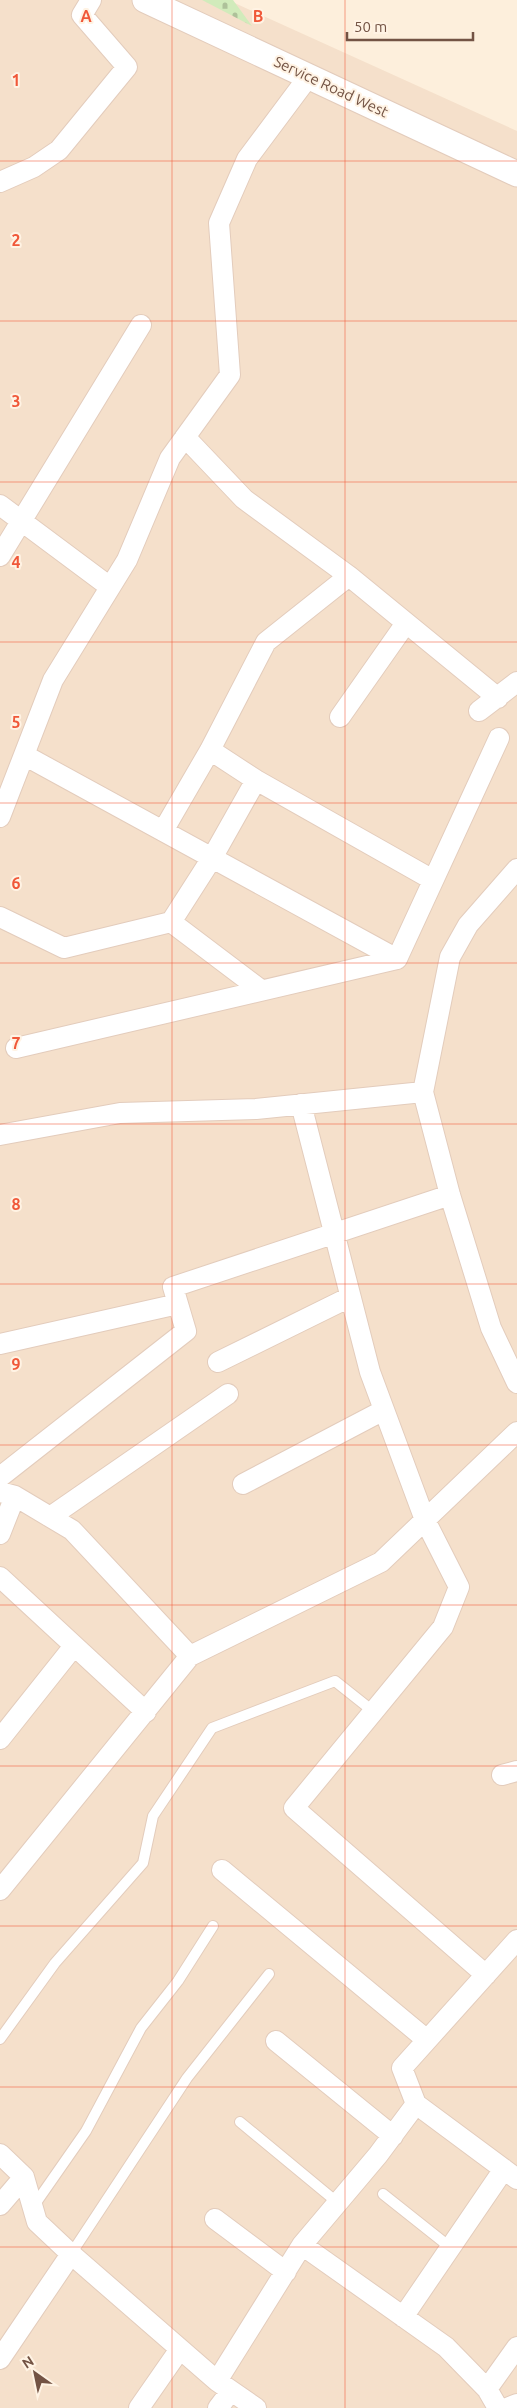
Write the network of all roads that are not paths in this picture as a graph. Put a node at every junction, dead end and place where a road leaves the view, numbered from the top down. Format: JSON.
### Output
{"nodes":[{"id":1,"x":91,"y":0,"type":"edge"},
{"id":2,"x":145,"y":0,"type":"edge"},
{"id":3,"x":309,"y":76,"type":"junction"},
{"id":4,"x":517,"y":174,"type":"edge"},
{"id":5,"x":0,"y":182,"type":"edge"},
{"id":6,"x":141,"y":324,"type":"dead end"},
{"id":7,"x":185,"y":438,"type":"junction"},
{"id":8,"x":0,"y":505,"type":"edge"},
{"id":9,"x":21,"y":521,"type":"junction"},
{"id":10,"x":0,"y":556,"type":"edge"},
{"id":11,"x":349,"y":576,"type":"junction"},
{"id":12,"x":110,"y":587,"type":"junction"},
{"id":13,"x":406,"y":623,"type":"junction"},
{"id":14,"x":517,"y":682,"type":"edge"},
{"id":15,"x":498,"y":698,"type":"junction"},
{"id":16,"x":479,"y":711,"type":"dead end"},
{"id":17,"x":340,"y":717,"type":"dead end"},
{"id":18,"x":499,"y":738,"type":"dead end"},
{"id":19,"x":210,"y":750,"type":"junction"},
{"id":20,"x":24,"y":755,"type":"junction"},
{"id":21,"x":256,"y":780,"type":"junction"},
{"id":22,"x":0,"y":817,"type":"edge"},
{"id":23,"x":163,"y":831,"type":"junction"},
{"id":24,"x":212,"y":858,"type":"junction"},
{"id":25,"x":517,"y":869,"type":"edge"},
{"id":26,"x":433,"y":880,"type":"junction"},
{"id":27,"x":0,"y":917,"type":"edge"},
{"id":28,"x":171,"y":922,"type":"junction"},
{"id":29,"x":397,"y":959,"type":"junction"},
{"id":30,"x":261,"y":990,"type":"junction"},
{"id":31,"x":16,"y":1048,"type":"dead end"},
{"id":32,"x":423,"y":1092,"type":"junction"},
{"id":33,"x":301,"y":1104,"type":"junction"},
{"id":34,"x":0,"y":1135,"type":"edge"},
{"id":35,"x":450,"y":1195,"type":"junction"},
{"id":36,"x":334,"y":1234,"type":"junction"},
{"id":37,"x":350,"y":1297,"type":"junction"},
{"id":38,"x":178,"y":1304,"type":"junction"},
{"id":39,"x":0,"y":1344,"type":"edge"},
{"id":40,"x":218,"y":1362,"type":"dead end"},
{"id":41,"x":517,"y":1383,"type":"edge"},
{"id":42,"x":228,"y":1394,"type":"dead end"},
{"id":43,"x":384,"y":1410,"type":"junction"},
{"id":44,"x":517,"y":1432,"type":"edge"},
{"id":45,"x":0,"y":1477,"type":"edge"},
{"id":46,"x":243,"y":1484,"type":"dead end"},
{"id":47,"x":8,"y":1494,"type":"edge"},
{"id":48,"x":50,"y":1517,"type":"junction"},
{"id":49,"x":425,"y":1520,"type":"junction"},
{"id":50,"x":0,"y":1534,"type":"edge"},
{"id":51,"x":0,"y":1576,"type":"edge"},
{"id":52,"x":74,"y":1646,"type":"junction"},
{"id":53,"x":190,"y":1656,"type":"junction"},
{"id":54,"x":146,"y":1712,"type":"junction"},
{"id":55,"x":374,"y":1712,"type":"junction"},
{"id":56,"x":0,"y":1739,"type":"edge"},
{"id":57,"x":222,"y":1870,"type":"dead end"},
{"id":58,"x":0,"y":1890,"type":"edge"},
{"id":59,"x":213,"y":1926,"type":"dead end"},
{"id":60,"x":517,"y":1940,"type":"edge"},
{"id":61,"x":269,"y":1974,"type":"dead end"},
{"id":62,"x":486,"y":1975,"type":"junction"},
{"id":63,"x":0,"y":2038,"type":"edge"},
{"id":64,"x":427,"y":2040,"type":"junction"},
{"id":65,"x":276,"y":2041,"type":"dead end"},
{"id":66,"x":416,"y":2104,"type":"junction"},
{"id":67,"x":240,"y":2122,"type":"dead end"},
{"id":68,"x":392,"y":2136,"type":"junction"},
{"id":69,"x":0,"y":2154,"type":"edge"},
{"id":70,"x":511,"y":2174,"type":"edge"},
{"id":71,"x":24,"y":2177,"type":"junction"},
{"id":72,"x":384,"y":2194,"type":"dead end"},
{"id":73,"x":338,"y":2203,"type":"junction"},
{"id":74,"x":0,"y":2205,"type":"edge"},
{"id":75,"x":33,"y":2208,"type":"junction"},
{"id":76,"x":216,"y":2219,"type":"dead end"},
{"id":77,"x":302,"y":2246,"type":"junction"},
{"id":78,"x":451,"y":2248,"type":"junction"},
{"id":79,"x":71,"y":2254,"type":"junction"},
{"id":80,"x":286,"y":2272,"type":"junction"},
{"id":81,"x":403,"y":2317,"type":"junction"},
{"id":82,"x":517,"y":2347,"type":"edge"},
{"id":83,"x":180,"y":2349,"type":"junction"},
{"id":84,"x":0,"y":2359,"type":"edge"},
{"id":85,"x":224,"y":2386,"type":"junction"},
{"id":86,"x":487,"y":2389,"type":"junction"},
{"id":87,"x":517,"y":2404,"type":"edge"},
{"id":88,"x":139,"y":2408,"type":"edge"},
{"id":89,"x":218,"y":2408,"type":"edge"},
{"id":90,"x":256,"y":2408,"type":"edge"},
{"id":91,"x":498,"y":2408,"type":"edge"},
{"id":92,"x":507,"y":2408,"type":"edge"}],
"edges":[{"from":1,"to":5,"type":"street"},
{"from":2,"to":3,"type":"street","name":"Service Road West"},
{"from":3,"to":4,"type":"street","name":"Service Road West"},
{"from":3,"to":7,"type":"street"},
{"from":6,"to":9,"type":"street"},
{"from":7,"to":11,"type":"street"},
{"from":7,"to":12,"type":"street"},
{"from":8,"to":9,"type":"street"},
{"from":9,"to":10,"type":"street"},
{"from":9,"to":12,"type":"street"},
{"from":11,"to":13,"type":"street"},
{"from":11,"to":19,"type":"street"},
{"from":12,"to":20,"type":"street"},
{"from":13,"to":15,"type":"street"},
{"from":13,"to":17,"type":"street"},
{"from":14,"to":15,"type":"street"},
{"from":15,"to":16,"type":"street"},
{"from":18,"to":26,"type":"street"},
{"from":19,"to":21,"type":"street"},
{"from":19,"to":23,"type":"street"},
{"from":20,"to":22,"type":"street"},
{"from":20,"to":23,"type":"street"},
{"from":21,"to":24,"type":"street"},
{"from":21,"to":26,"type":"street"},
{"from":23,"to":24,"type":"street"},
{"from":24,"to":28,"type":"street"},
{"from":24,"to":29,"type":"street"},
{"from":25,"to":32,"type":"street"},
{"from":26,"to":29,"type":"street"},
{"from":27,"to":28,"type":"street"},
{"from":28,"to":30,"type":"street"},
{"from":29,"to":30,"type":"street"},
{"from":30,"to":31,"type":"street"},
{"from":32,"to":33,"type":"street"},
{"from":32,"to":35,"type":"street"},
{"from":33,"to":34,"type":"street"},
{"from":33,"to":36,"type":"street"},
{"from":35,"to":36,"type":"street"},
{"from":35,"to":41,"type":"street"},
{"from":36,"to":37,"type":"street"},
{"from":36,"to":38,"type":"street"},
{"from":37,"to":40,"type":"street"},
{"from":37,"to":43,"type":"street"},
{"from":38,"to":39,"type":"street"},
{"from":38,"to":45,"type":"street"},
{"from":42,"to":48,"type":"street"},
{"from":43,"to":46,"type":"street"},
{"from":43,"to":49,"type":"street"},
{"from":44,"to":49,"type":"street"},
{"from":47,"to":48,"type":"street"},
{"from":47,"to":50,"type":"street"},
{"from":48,"to":53,"type":"street"},
{"from":49,"to":53,"type":"street"},
{"from":49,"to":55,"type":"street"},
{"from":51,"to":52,"type":"street"},
{"from":52,"to":54,"type":"street"},
{"from":52,"to":56,"type":"street"},
{"from":53,"to":54,"type":"street"},
{"from":54,"to":58,"type":"street"},
{"from":55,"to":62,"type":"street"},
{"from":55,"to":63,"type":"lane"},
{"from":57,"to":64,"type":"street"},
{"from":59,"to":75,"type":"lane"},
{"from":60,"to":62,"type":"street"},
{"from":61,"to":79,"type":"lane"},
{"from":62,"to":64,"type":"street"},
{"from":64,"to":66,"type":"street"},
{"from":65,"to":68,"type":"street"},
{"from":66,"to":68,"type":"street"},
{"from":66,"to":70,"type":"street"},
{"from":67,"to":73,"type":"lane"},
{"from":68,"to":73,"type":"street"},
{"from":69,"to":71,"type":"street"},
{"from":70,"to":78,"type":"street"},
{"from":71,"to":74,"type":"street"},
{"from":71,"to":75,"type":"street"},
{"from":72,"to":78,"type":"lane"},
{"from":73,"to":77,"type":"street"},
{"from":75,"to":79,"type":"street"},
{"from":76,"to":80,"type":"street"},
{"from":77,"to":80,"type":"street"},
{"from":77,"to":81,"type":"street"},
{"from":78,"to":81,"type":"street"},
{"from":79,"to":83,"type":"street"},
{"from":79,"to":84,"type":"street"},
{"from":80,"to":85,"type":"street"},
{"from":81,"to":86,"type":"street"},
{"from":82,"to":86,"type":"street"},
{"from":83,"to":85,"type":"street"},
{"from":83,"to":88,"type":"street"},
{"from":85,"to":89,"type":"street"},
{"from":85,"to":90,"type":"street"},
{"from":86,"to":91,"type":"street"},
{"from":87,"to":92,"type":"street"}]}
